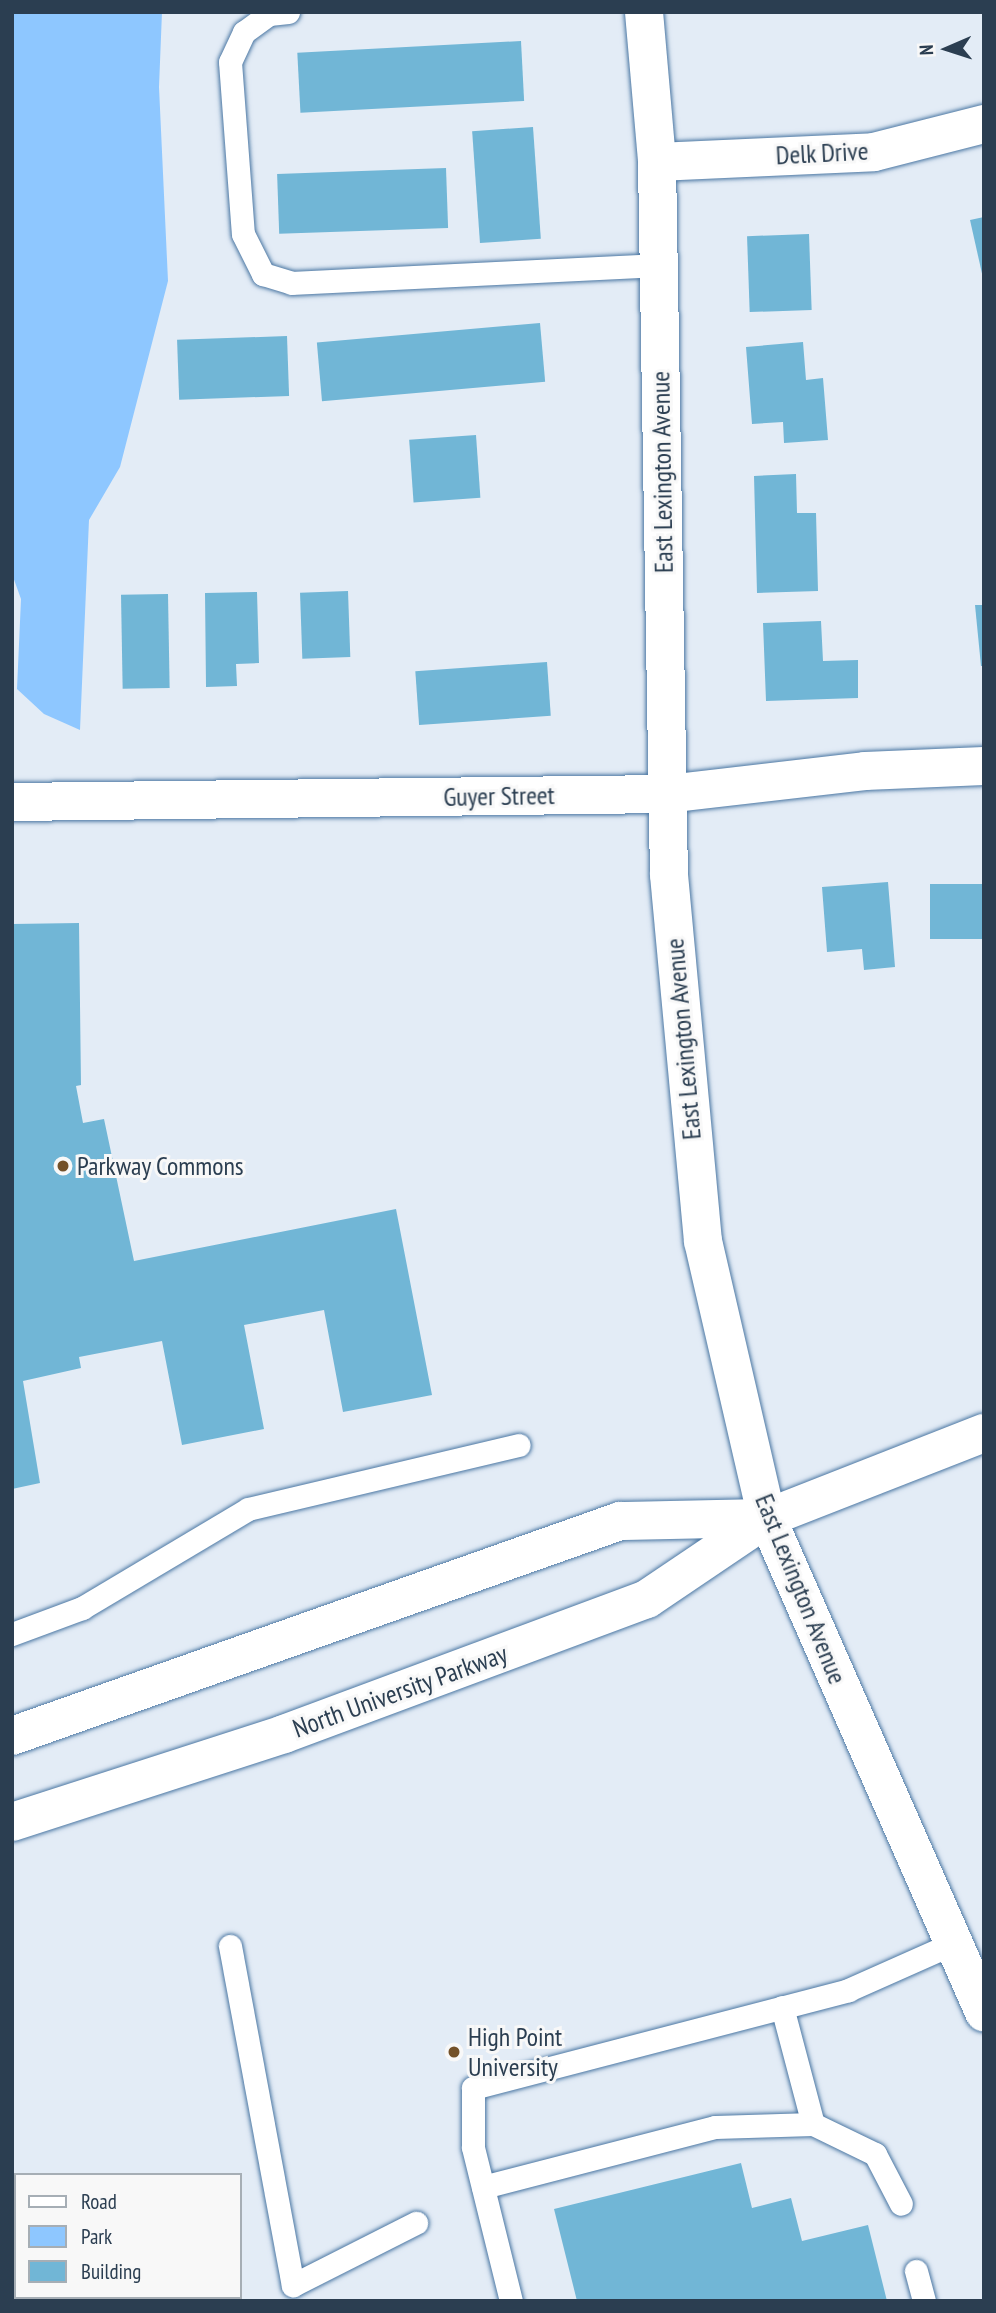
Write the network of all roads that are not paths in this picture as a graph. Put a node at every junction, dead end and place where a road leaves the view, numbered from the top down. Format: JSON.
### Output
{"nodes":[{"id":1,"x":288,"y":12,"type":"edge"},
{"id":2,"x":644,"y":12,"type":"edge"},
{"id":3,"x":984,"y":124,"type":"edge"},
{"id":4,"x":657,"y":162,"type":"junction"},
{"id":5,"x":659,"y":265,"type":"junction"},
{"id":6,"x":984,"y":766,"type":"edge"},
{"id":7,"x":667,"y":794,"type":"junction"},
{"id":8,"x":12,"y":802,"type":"edge"},
{"id":9,"x":984,"y":1433,"type":"edge"},
{"id":10,"x":519,"y":1445,"type":"dead end"},
{"id":11,"x":767,"y":1518,"type":"junction"},
{"id":12,"x":12,"y":1634,"type":"edge"},
{"id":13,"x":12,"y":1736,"type":"edge"},
{"id":14,"x":12,"y":1822,"type":"edge"},
{"id":15,"x":954,"y":1943,"type":"junction"},
{"id":16,"x":230,"y":1946,"type":"dead end"},
{"id":17,"x":782,"y":2007,"type":"junction"},
{"id":18,"x":984,"y":2012,"type":"edge"},
{"id":19,"x":813,"y":2124,"type":"junction"},
{"id":20,"x":483,"y":2187,"type":"junction"},
{"id":21,"x":901,"y":2204,"type":"dead end"},
{"id":22,"x":416,"y":2223,"type":"dead end"},
{"id":23,"x":916,"y":2271,"type":"dead end"},
{"id":24,"x":511,"y":2301,"type":"edge"},
{"id":25,"x":924,"y":2301,"type":"edge"}],
"edges":[{"from":1,"to":5,"type":"lane"},
{"from":2,"to":4,"type":"main road","name":"East Lexington Avenue"},
{"from":3,"to":4,"type":"main road","name":"Delk Drive"},
{"from":4,"to":5,"type":"main road","name":"East Lexington Avenue"},
{"from":5,"to":7,"type":"main road","name":"East Lexington Avenue"},
{"from":6,"to":7,"type":"main road","name":"Guyer Street"},
{"from":7,"to":8,"type":"main road","name":"Guyer Street"},
{"from":7,"to":11,"type":"main road","name":"East Lexington Avenue"},
{"from":9,"to":11,"type":"main road","name":"North University Parkway"},
{"from":10,"to":12,"type":"lane"},
{"from":11,"to":13,"type":"main road","name":"North University Parkway"},
{"from":11,"to":14,"type":"main road","name":"North University Parkway"},
{"from":11,"to":15,"type":"main road","name":"East Lexington Avenue"},
{"from":15,"to":17,"type":"lane"},
{"from":15,"to":18,"type":"main road","name":"East Lexington Avenue"},
{"from":16,"to":22,"type":"lane"},
{"from":17,"to":19,"type":"lane"},
{"from":17,"to":20,"type":"lane"},
{"from":19,"to":20,"type":"lane"},
{"from":19,"to":21,"type":"lane"},
{"from":20,"to":24,"type":"lane"},
{"from":23,"to":25,"type":"lane"}]}
